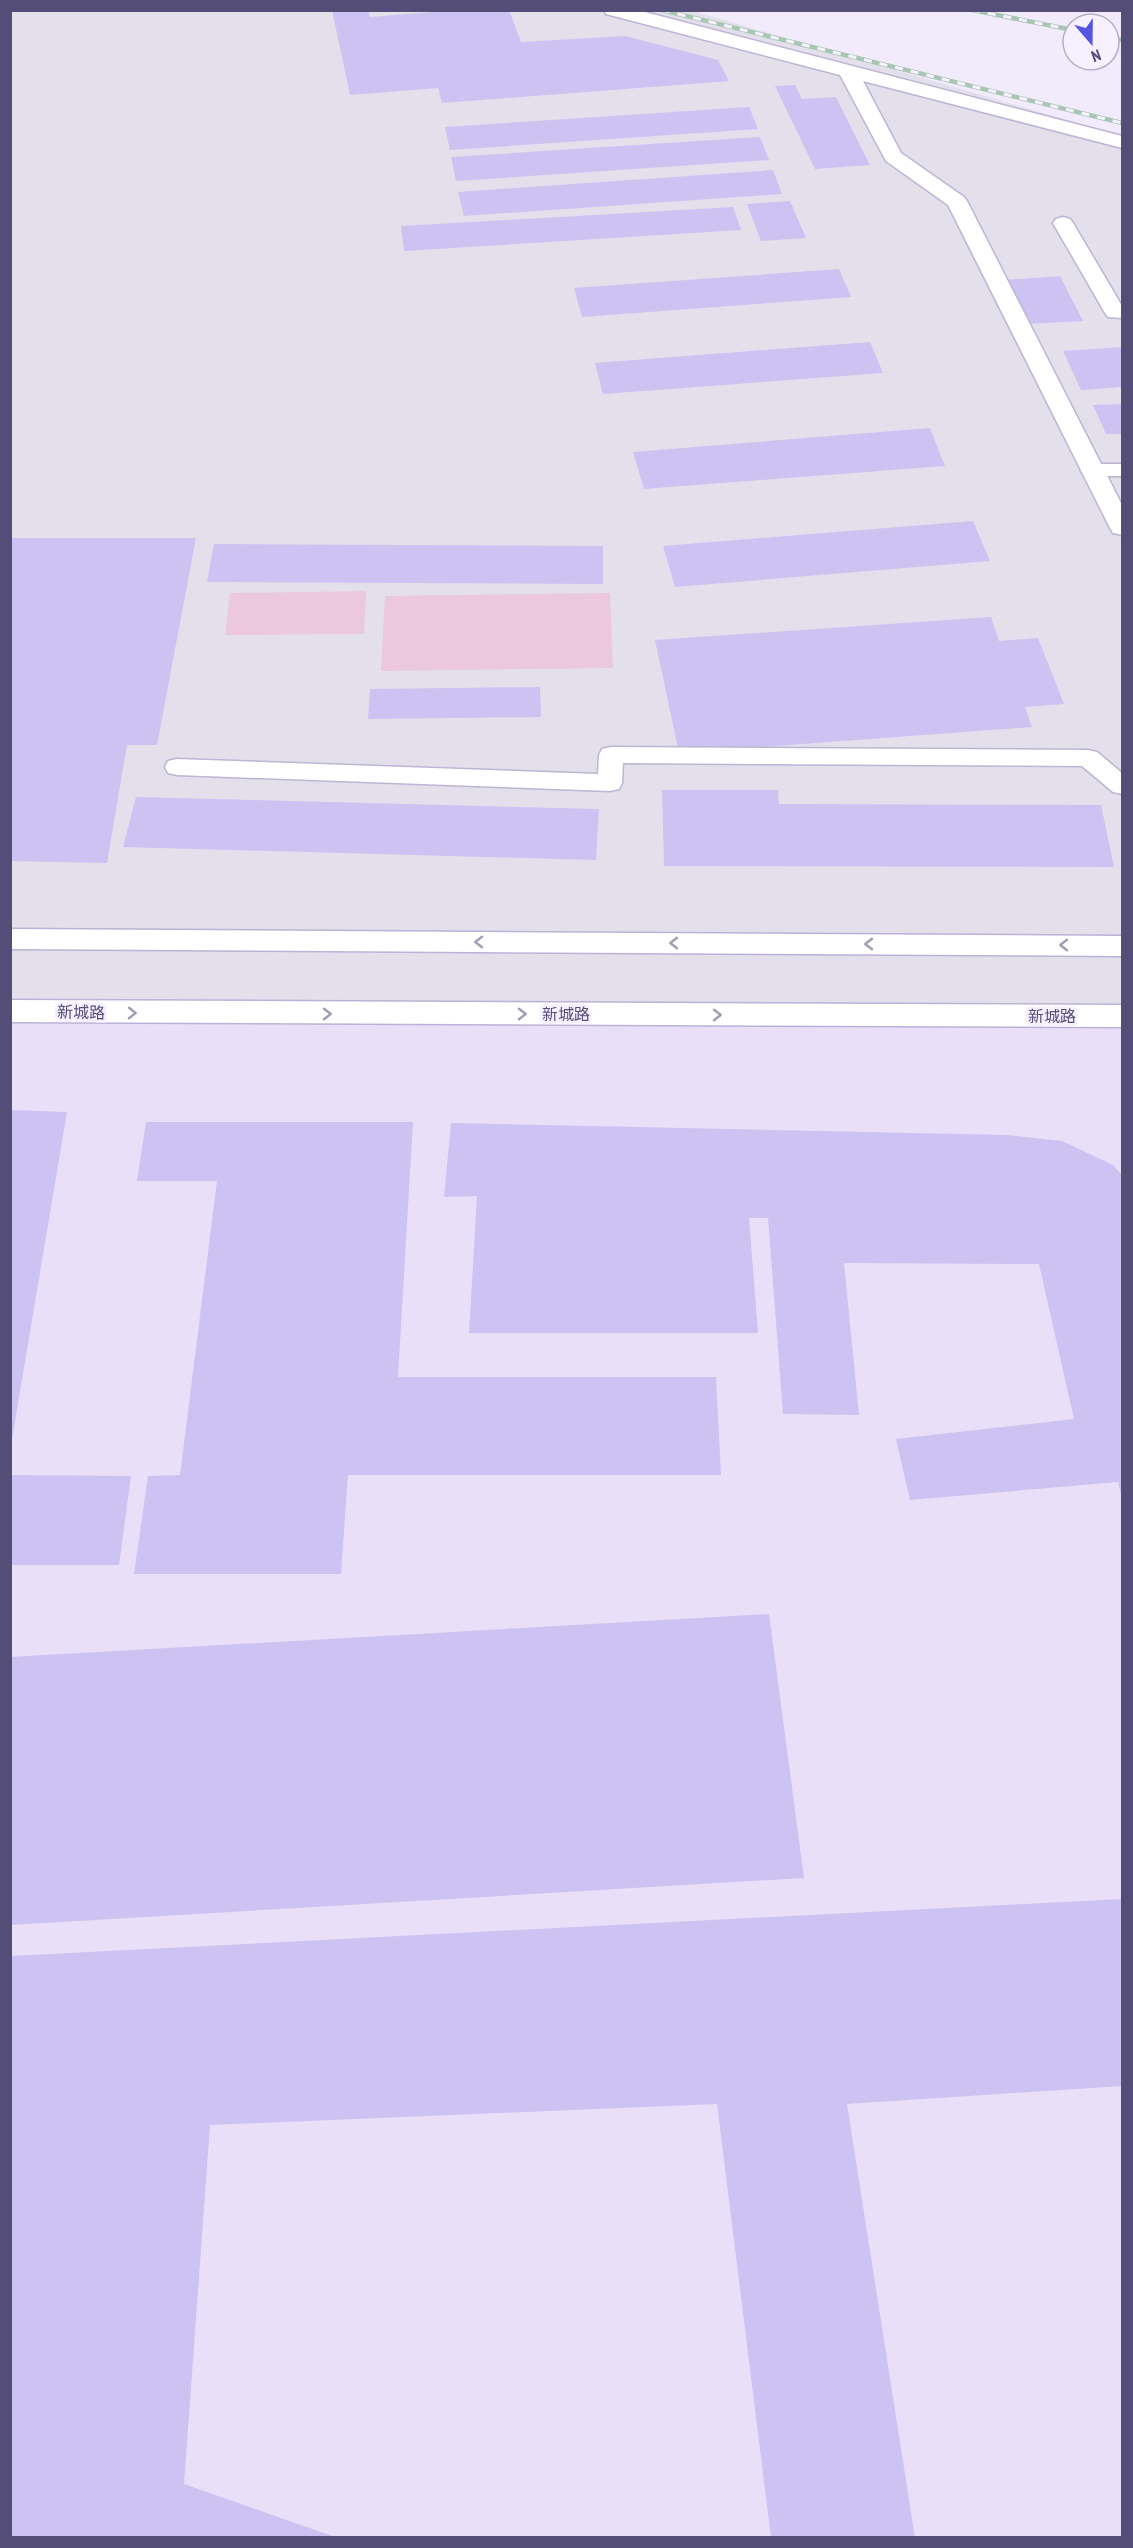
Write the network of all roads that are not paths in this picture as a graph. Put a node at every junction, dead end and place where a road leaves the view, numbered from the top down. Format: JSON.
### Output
{"nodes":[{"id":1,"x":613,"y":10,"type":"edge"},
{"id":2,"x":848,"y":71,"type":"junction"},
{"id":3,"x":1122,"y":142,"type":"edge"},
{"id":4,"x":1063,"y":223,"type":"dead end"},
{"id":5,"x":1122,"y":312,"type":"edge"},
{"id":6,"x":1122,"y":470,"type":"edge"},
{"id":7,"x":1092,"y":471,"type":"junction"},
{"id":8,"x":1122,"y":528,"type":"edge"},
{"id":9,"x":177,"y":767,"type":"dead end"},
{"id":10,"x":1122,"y":786,"type":"edge"},
{"id":11,"x":10,"y":939,"type":"edge"},
{"id":12,"x":1122,"y":946,"type":"edge"},
{"id":13,"x":10,"y":1011,"type":"edge"},
{"id":14,"x":1122,"y":1016,"type":"edge"}],
"edges":[{"from":1,"to":2,"type":"main road"},
{"from":2,"to":3,"type":"main road"},
{"from":2,"to":7,"type":"main road"},
{"from":4,"to":5,"type":"lane"},
{"from":6,"to":7,"type":"lane"},
{"from":7,"to":8,"type":"main road"},
{"from":9,"to":10,"type":"lane"},
{"from":12,"to":11,"type":"main road","one_way":true},
{"from":13,"to":14,"type":"main road","name":"新城路","one_way":true}]}
